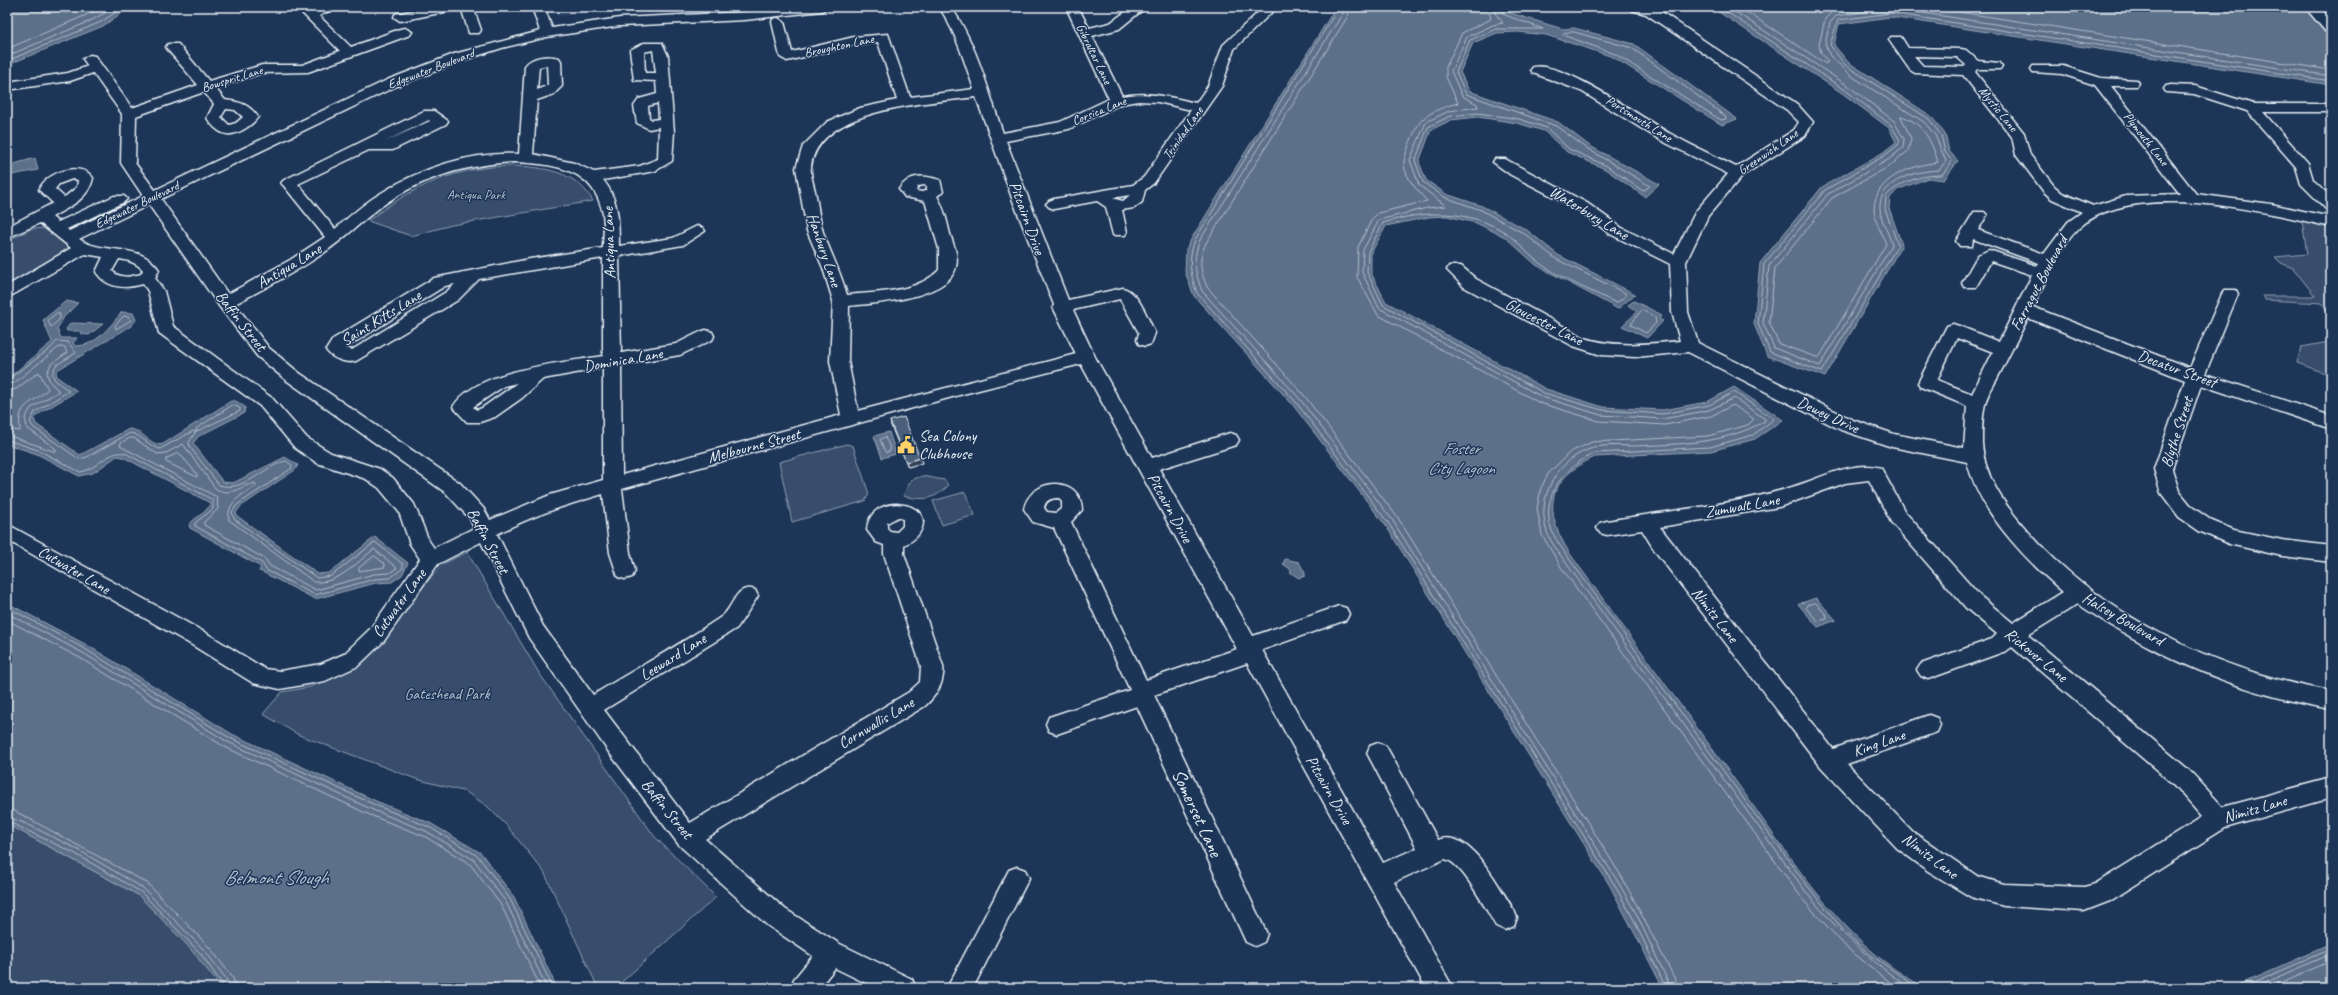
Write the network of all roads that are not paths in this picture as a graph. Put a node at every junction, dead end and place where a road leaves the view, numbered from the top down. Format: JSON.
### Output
{"nodes":[{"id":1,"x":331,"y":7,"type":"edge"},
{"id":2,"x":450,"y":7,"type":"edge"},
{"id":3,"x":467,"y":7,"type":"edge"},
{"id":4,"x":538,"y":7,"type":"edge"},
{"id":5,"x":739,"y":7,"type":"edge"},
{"id":6,"x":822,"y":7,"type":"edge"},
{"id":7,"x":946,"y":7,"type":"edge"},
{"id":8,"x":1072,"y":7,"type":"edge"},
{"id":9,"x":1140,"y":7,"type":"edge"},
{"id":10,"x":1271,"y":7,"type":"edge"},
{"id":11,"x":1636,"y":7,"type":"edge"},
{"id":12,"x":2312,"y":7,"type":"edge"},
{"id":13,"x":306,"y":11,"type":"edge"},
{"id":14,"x":400,"y":17,"type":"dead end"},
{"id":15,"x":778,"y":22,"type":"dead end"},
{"id":16,"x":545,"y":29,"type":"junction"},
{"id":17,"x":474,"y":30,"type":"dead end"},
{"id":18,"x":2331,"y":30,"type":"edge"},
{"id":19,"x":405,"y":32,"type":"dead end"},
{"id":20,"x":1084,"y":34,"type":"junction"},
{"id":21,"x":1896,"y":40,"type":"dead end"},
{"id":22,"x":173,"y":47,"type":"dead end"},
{"id":23,"x":348,"y":52,"type":"junction"},
{"id":24,"x":1905,"y":52,"type":"junction"},
{"id":25,"x":1995,"y":66,"type":"dead end"},
{"id":26,"x":1971,"y":68,"type":"junction"},
{"id":27,"x":2038,"y":68,"type":"dead end"},
{"id":28,"x":1538,"y":70,"type":"dead end"},
{"id":29,"x":662,"y":77,"type":"dead end"},
{"id":30,"x":2100,"y":82,"type":"junction"},
{"id":31,"x":2132,"y":83,"type":"dead end"},
{"id":32,"x":7,"y":86,"type":"edge"},
{"id":33,"x":206,"y":87,"type":"junction"},
{"id":34,"x":2171,"y":89,"type":"dead end"},
{"id":35,"x":982,"y":92,"type":"junction"},
{"id":36,"x":531,"y":97,"type":"dead end"},
{"id":37,"x":663,"y":97,"type":"junction"},
{"id":38,"x":1117,"y":101,"type":"junction"},
{"id":39,"x":905,"y":102,"type":"junction"},
{"id":40,"x":221,"y":104,"type":"dead end"},
{"id":41,"x":1200,"y":108,"type":"junction"},
{"id":42,"x":2252,"y":108,"type":"junction"},
{"id":43,"x":2329,"y":108,"type":"dead end"},
{"id":44,"x":129,"y":114,"type":"junction"},
{"id":45,"x":429,"y":114,"type":"dead end"},
{"id":46,"x":665,"y":122,"type":"junction"},
{"id":47,"x":998,"y":138,"type":"junction"},
{"id":48,"x":526,"y":157,"type":"junction"},
{"id":49,"x":1500,"y":162,"type":"dead end"},
{"id":50,"x":1737,"y":173,"type":"junction"},
{"id":51,"x":592,"y":177,"type":"junction"},
{"id":52,"x":147,"y":193,"type":"junction"},
{"id":53,"x":929,"y":195,"type":"dead end"},
{"id":54,"x":2190,"y":197,"type":"junction"},
{"id":55,"x":1107,"y":200,"type":"junction"},
{"id":56,"x":63,"y":204,"type":"dead end"},
{"id":57,"x":1054,"y":204,"type":"dead end"},
{"id":58,"x":2331,"y":206,"type":"edge"},
{"id":59,"x":2092,"y":211,"type":"junction"},
{"id":60,"x":40,"y":215,"type":"junction"},
{"id":61,"x":1979,"y":215,"type":"dead end"},
{"id":62,"x":2331,"y":222,"type":"edge"},
{"id":63,"x":697,"y":231,"type":"dead end"},
{"id":64,"x":1119,"y":232,"type":"dead end"},
{"id":65,"x":1970,"y":232,"type":"junction"},
{"id":66,"x":7,"y":234,"type":"edge"},
{"id":67,"x":70,"y":238,"type":"junction"},
{"id":68,"x":334,"y":238,"type":"junction"},
{"id":69,"x":610,"y":252,"type":"junction"},
{"id":70,"x":114,"y":254,"type":"junction"},
{"id":71,"x":1992,"y":255,"type":"junction"},
{"id":72,"x":1678,"y":262,"type":"junction"},
{"id":73,"x":2045,"y":267,"type":"junction"},
{"id":74,"x":1455,"y":270,"type":"dead end"},
{"id":75,"x":474,"y":275,"type":"junction"},
{"id":76,"x":147,"y":278,"type":"junction"},
{"id":77,"x":1970,"y":283,"type":"dead end"},
{"id":78,"x":7,"y":294,"type":"edge"},
{"id":79,"x":2230,"y":294,"type":"dead end"},
{"id":80,"x":224,"y":302,"type":"junction"},
{"id":81,"x":841,"y":302,"type":"junction"},
{"id":82,"x":1061,"y":307,"type":"junction"},
{"id":83,"x":2024,"y":310,"type":"junction"},
{"id":84,"x":706,"y":336,"type":"dead end"},
{"id":85,"x":1145,"y":340,"type":"dead end"},
{"id":86,"x":1690,"y":346,"type":"junction"},
{"id":87,"x":2004,"y":350,"type":"junction"},
{"id":88,"x":1086,"y":357,"type":"junction"},
{"id":89,"x":612,"y":362,"type":"junction"},
{"id":90,"x":537,"y":375,"type":"dead end"},
{"id":91,"x":2195,"y":377,"type":"junction"},
{"id":92,"x":1976,"y":403,"type":"junction"},
{"id":93,"x":851,"y":420,"type":"junction"},
{"id":94,"x":2331,"y":423,"type":"edge"},
{"id":95,"x":1230,"y":440,"type":"dead end"},
{"id":96,"x":1975,"y":457,"type":"junction"},
{"id":97,"x":1147,"y":466,"type":"junction"},
{"id":98,"x":1874,"y":473,"type":"joint"},
{"id":99,"x":613,"y":484,"type":"junction"},
{"id":100,"x":1060,"y":519,"type":"dead end"},
{"id":101,"x":1647,"y":522,"type":"junction"},
{"id":102,"x":1607,"y":528,"type":"dead end"},
{"id":103,"x":484,"y":531,"type":"junction"},
{"id":104,"x":7,"y":532,"type":"edge"},
{"id":105,"x":894,"y":540,"type":"dead end"},
{"id":106,"x":2331,"y":554,"type":"edge"},
{"id":107,"x":431,"y":559,"type":"junction"},
{"id":108,"x":624,"y":571,"type":"dead end"},
{"id":109,"x":2078,"y":593,"type":"junction"},
{"id":110,"x":748,"y":596,"type":"dead end"},
{"id":111,"x":1339,"y":614,"type":"dead end"},
{"id":112,"x":2011,"y":635,"type":"junction"},
{"id":113,"x":1249,"y":650,"type":"junction"},
{"id":114,"x":1928,"y":670,"type":"dead end"},
{"id":115,"x":1141,"y":693,"type":"junction"},
{"id":116,"x":2331,"y":700,"type":"edge"},
{"id":117,"x":590,"y":708,"type":"junction"},
{"id":118,"x":1057,"y":724,"type":"dead end"},
{"id":119,"x":1929,"y":725,"type":"dead end"},
{"id":120,"x":1378,"y":754,"type":"dead end"},
{"id":121,"x":1829,"y":760,"type":"junction"},
{"id":122,"x":2331,"y":788,"type":"edge"},
{"id":123,"x":2219,"y":819,"type":"junction"},
{"id":124,"x":688,"y":837,"type":"junction"},
{"id":125,"x":1432,"y":852,"type":"junction"},
{"id":126,"x":1378,"y":877,"type":"junction"},
{"id":127,"x":1017,"y":878,"type":"dead end"},
{"id":128,"x":1505,"y":918,"type":"dead end"},
{"id":129,"x":1255,"y":934,"type":"dead end"},
{"id":130,"x":831,"y":953,"type":"junction"},
{"id":131,"x":803,"y":988,"type":"edge"},
{"id":132,"x":903,"y":988,"type":"edge"},
{"id":133,"x":960,"y":988,"type":"edge"},
{"id":134,"x":1440,"y":988,"type":"edge"}],
"edges":[{"from":1,"to":13,"type":"street"},
{"from":2,"to":14,"type":"street"},
{"from":3,"to":17,"type":"street"},
{"from":4,"to":16,"type":"street"},
{"from":5,"to":16,"type":"street","name":"Edgewater Boulevard"},
{"from":6,"to":16,"type":"street","name":"Edgewater Boulevard"},
{"from":7,"to":35,"type":"street","name":"Pitcairn Drive"},
{"from":8,"to":20,"type":"street","name":"Gibraltar Lane"},
{"from":9,"to":20,"type":"street"},
{"from":10,"to":41,"type":"street","name":"Trinidad Lane"},
{"from":11,"to":50,"type":"street","name":"Greenwich Lane"},
{"from":12,"to":18,"type":"main road"},
{"from":13,"to":23,"type":"street"},
{"from":15,"to":39,"type":"street","name":"Broughton Lane"},
{"from":16,"to":52,"type":"street","name":"Edgewater Boulevard"},
{"from":19,"to":23,"type":"street","name":"Bowsprit Lane"},
{"from":20,"to":38,"type":"street","name":"Gibraltar Lane"},
{"from":21,"to":24,"type":"street","name":"Mystic Lane"},
{"from":22,"to":33,"type":"street"},
{"from":23,"to":33,"type":"street","name":"Bowsprit Lane"},
{"from":24,"to":26,"type":"street","name":"Mystic Lane"},
{"from":24,"to":26,"type":"street","name":"Mystic Lane"},
{"from":25,"to":26,"type":"street","name":"Mystic Lane"},
{"from":26,"to":59,"type":"street","name":"Mystic Lane"},
{"from":27,"to":30,"type":"street"},
{"from":28,"to":50,"type":"street","name":"Portsmouth Lane"},
{"from":29,"to":37,"type":"street"},
{"from":30,"to":31,"type":"street"},
{"from":30,"to":54,"type":"street","name":"Plymouth Lane"},
{"from":32,"to":44,"type":"street"},
{"from":33,"to":40,"type":"street"},
{"from":33,"to":44,"type":"street","name":"Bowsprit Lane"},
{"from":34,"to":42,"type":"street"},
{"from":35,"to":39,"type":"street","name":"Hanbury Lane"},
{"from":35,"to":47,"type":"street","name":"Pitcairn Drive"},
{"from":36,"to":48,"type":"street"},
{"from":37,"to":46,"type":"street"},
{"from":37,"to":46,"type":"street"},
{"from":38,"to":41,"type":"street","name":"Corsica Lane"},
{"from":38,"to":47,"type":"street","name":"Corsica Lane"},
{"from":39,"to":81,"type":"street","name":"Hanbury Lane"},
{"from":41,"to":55,"type":"street","name":"Trinidad Lane"},
{"from":42,"to":43,"type":"street"},
{"from":42,"to":58,"type":"street"},
{"from":44,"to":52,"type":"street","name":"Baffin Street"},
{"from":45,"to":68,"type":"street"},
{"from":46,"to":51,"type":"street"},
{"from":47,"to":82,"type":"street","name":"Pitcairn Drive"},
{"from":48,"to":51,"type":"street","name":"Antiqua Lane"},
{"from":48,"to":68,"type":"street","name":"Antiqua Lane"},
{"from":49,"to":72,"type":"street","name":"Waterbury Lane"},
{"from":50,"to":72,"type":"street","name":"Greenwich Lane"},
{"from":51,"to":69,"type":"street","name":"Antiqua Lane"},
{"from":52,"to":67,"type":"street","name":"Edgewater Boulevard"},
{"from":52,"to":80,"type":"street","name":"Baffin Street"},
{"from":53,"to":81,"type":"street"},
{"from":54,"to":59,"type":"street","name":"Farragut Boulevard"},
{"from":54,"to":62,"type":"street","name":"Farragut Boulevard"},
{"from":55,"to":57,"type":"street"},
{"from":55,"to":64,"type":"street"},
{"from":56,"to":60,"type":"street"},
{"from":59,"to":73,"type":"street","name":"Farragut Boulevard"},
{"from":60,"to":66,"type":"street"},
{"from":60,"to":67,"type":"street","name":"Cutwater Lane"},
{"from":61,"to":65,"type":"street"},
{"from":63,"to":69,"type":"street","name":"Saint Kitts Lane"},
{"from":65,"to":71,"type":"street"},
{"from":65,"to":73,"type":"street"},
{"from":67,"to":70,"type":"street","name":"Cutwater Lane"},
{"from":67,"to":78,"type":"street"},
{"from":68,"to":80,"type":"street","name":"Antiqua Lane"},
{"from":69,"to":75,"type":"street","name":"Saint Kitts Lane"},
{"from":69,"to":89,"type":"street","name":"Antiqua Lane"},
{"from":70,"to":76,"type":"street","name":"Cutwater Lane"},
{"from":70,"to":76,"type":"street"},
{"from":71,"to":73,"type":"street"},
{"from":71,"to":77,"type":"street"},
{"from":72,"to":86,"type":"street","name":"Greenwich Lane"},
{"from":73,"to":83,"type":"street","name":"Farragut Boulevard"},
{"from":74,"to":86,"type":"street","name":"Gloucester Lane"},
{"from":75,"to":75,"type":"street","name":"Saint Kitts Lane"},
{"from":76,"to":107,"type":"street","name":"Cutwater Lane"},
{"from":79,"to":91,"type":"street","name":"Blythe Street"},
{"from":80,"to":103,"type":"street","name":"Baffin Street"},
{"from":81,"to":93,"type":"street","name":"Hanbury Lane"},
{"from":82,"to":85,"type":"street"},
{"from":82,"to":88,"type":"street","name":"Pitcairn Drive"},
{"from":83,"to":87,"type":"street","name":"Farragut Boulevard"},
{"from":83,"to":91,"type":"street","name":"Decatur Street"},
{"from":84,"to":89,"type":"street","name":"Dominica Lane"},
{"from":86,"to":96,"type":"street","name":"Dewey Drive"},
{"from":87,"to":92,"type":"street","name":"Farragut Boulevard"},
{"from":87,"to":92,"type":"street"},
{"from":88,"to":93,"type":"street","name":"Melbourne Street"},
{"from":88,"to":97,"type":"street","name":"Pitcairn Drive"},
{"from":89,"to":90,"type":"street","name":"Dominica Lane"},
{"from":89,"to":99,"type":"street","name":"Antiqua Lane"},
{"from":91,"to":94,"type":"street","name":"Decatur Street"},
{"from":91,"to":106,"type":"street","name":"Blythe Street"},
{"from":92,"to":96,"type":"street","name":"Farragut Boulevard"},
{"from":93,"to":99,"type":"street","name":"Melbourne Street"},
{"from":95,"to":97,"type":"street"},
{"from":96,"to":109,"type":"street","name":"Halsey Boulevard"},
{"from":97,"to":113,"type":"street","name":"Pitcairn Drive"},
{"from":98,"to":101,"type":"street","name":"Zumwalt Lane"},
{"from":98,"to":112,"type":"street","name":"Rickover Lane"},
{"from":99,"to":103,"type":"street","name":"Melbourne Street"},
{"from":99,"to":108,"type":"street","name":"Antiqua Lane"},
{"from":100,"to":115,"type":"street","name":"Somerset Lane"},
{"from":101,"to":102,"type":"street","name":"Zumwalt Lane"},
{"from":101,"to":121,"type":"street","name":"Nimitz Lane"},
{"from":103,"to":107,"type":"street","name":"Melbourne Street"},
{"from":103,"to":117,"type":"street","name":"Baffin Street"},
{"from":104,"to":107,"type":"street","name":"Cutwater Lane"},
{"from":105,"to":124,"type":"street","name":"Cornwallis Lane"},
{"from":109,"to":112,"type":"street"},
{"from":109,"to":116,"type":"street","name":"Halsey Boulevard"},
{"from":110,"to":117,"type":"street","name":"Leeward Lane"},
{"from":111,"to":113,"type":"street"},
{"from":112,"to":114,"type":"street"},
{"from":112,"to":123,"type":"street","name":"Rickover Lane"},
{"from":113,"to":115,"type":"street"},
{"from":113,"to":126,"type":"street","name":"Pitcairn Drive"},
{"from":115,"to":118,"type":"street"},
{"from":115,"to":129,"type":"street","name":"Somerset Lane"},
{"from":117,"to":124,"type":"street","name":"Baffin Street"},
{"from":119,"to":121,"type":"street","name":"King Lane"},
{"from":120,"to":125,"type":"street"},
{"from":121,"to":123,"type":"street","name":"Nimitz Lane"},
{"from":122,"to":123,"type":"street","name":"Nimitz Lane"},
{"from":124,"to":130,"type":"street","name":"Baffin Street"},
{"from":125,"to":126,"type":"street"},
{"from":125,"to":128,"type":"street"},
{"from":126,"to":134,"type":"street","name":"Pitcairn Drive"},
{"from":127,"to":133,"type":"street"},
{"from":130,"to":131,"type":"street"},
{"from":130,"to":132,"type":"street","name":"Baffin Street"}]}
